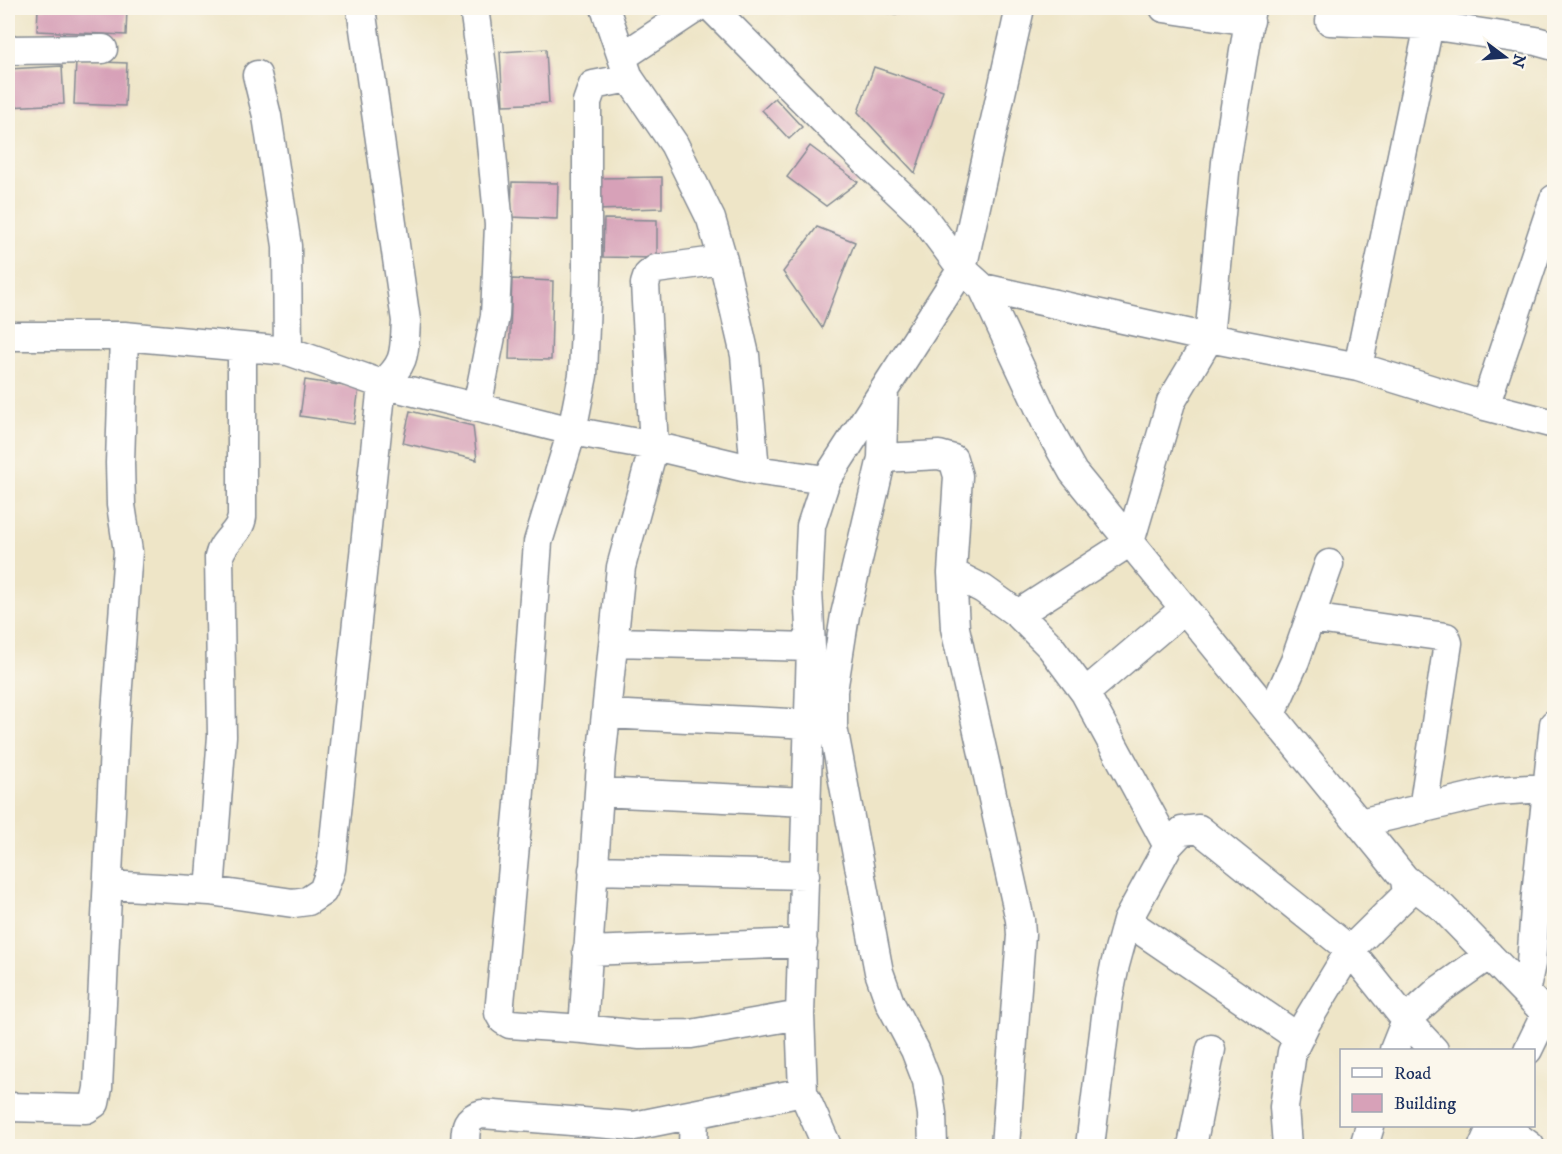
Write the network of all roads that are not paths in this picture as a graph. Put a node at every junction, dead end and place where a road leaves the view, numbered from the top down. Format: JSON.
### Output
{"nodes":[{"id":1,"x":361,"y":8,"type":"edge"},
{"id":2,"x":474,"y":8,"type":"edge"},
{"id":3,"x":605,"y":8,"type":"edge"},
{"id":4,"x":696,"y":8,"type":"edge"},
{"id":5,"x":712,"y":8,"type":"edge"},
{"id":6,"x":1020,"y":8,"type":"edge"},
{"id":7,"x":1164,"y":8,"type":"edge"},
{"id":8,"x":1250,"y":14,"type":"edge"},
{"id":9,"x":1330,"y":21,"type":"dead end"},
{"id":10,"x":1429,"y":25,"type":"junction"},
{"id":11,"x":1554,"y":46,"type":"edge"},
{"id":12,"x":103,"y":49,"type":"dead end"},
{"id":13,"x":8,"y":50,"type":"edge"},
{"id":14,"x":626,"y":68,"type":"junction"},
{"id":15,"x":257,"y":75,"type":"dead end"},
{"id":16,"x":1554,"y":199,"type":"edge"},
{"id":17,"x":723,"y":260,"type":"junction"},
{"id":18,"x":962,"y":269,"type":"junction"},
{"id":19,"x":983,"y":288,"type":"junction"},
{"id":20,"x":8,"y":336,"type":"edge"},
{"id":21,"x":124,"y":336,"type":"junction"},
{"id":22,"x":1209,"y":338,"type":"junction"},
{"id":23,"x":242,"y":347,"type":"junction"},
{"id":24,"x":288,"y":351,"type":"junction"},
{"id":25,"x":1358,"y":367,"type":"junction"},
{"id":26,"x":382,"y":384,"type":"junction"},
{"id":27,"x":884,"y":390,"type":"junction"},
{"id":28,"x":1485,"y":406,"type":"junction"},
{"id":29,"x":477,"y":407,"type":"junction"},
{"id":30,"x":1554,"y":424,"type":"edge"},
{"id":31,"x":572,"y":431,"type":"junction"},
{"id":32,"x":654,"y":446,"type":"junction"},
{"id":33,"x":882,"y":458,"type":"junction"},
{"id":34,"x":754,"y":470,"type":"junction"},
{"id":35,"x":826,"y":480,"type":"junction"},
{"id":36,"x":1130,"y":542,"type":"junction"},
{"id":37,"x":1329,"y":564,"type":"dead end"},
{"id":38,"x":952,"y":573,"type":"junction"},
{"id":39,"x":1184,"y":609,"type":"junction"},
{"id":40,"x":1018,"y":614,"type":"junction"},
{"id":41,"x":1310,"y":618,"type":"junction"},
{"id":42,"x":614,"y":642,"type":"junction"},
{"id":43,"x":811,"y":647,"type":"junction"},
{"id":44,"x":1085,"y":693,"type":"junction"},
{"id":45,"x":607,"y":714,"type":"junction"},
{"id":46,"x":1271,"y":714,"type":"junction"},
{"id":47,"x":809,"y":724,"type":"junction"},
{"id":48,"x":1554,"y":733,"type":"edge"},
{"id":49,"x":1547,"y":788,"type":"junction"},
{"id":50,"x":599,"y":792,"type":"junction"},
{"id":51,"x":806,"y":802,"type":"junction"},
{"id":52,"x":1423,"y":809,"type":"junction"},
{"id":53,"x":1360,"y":823,"type":"junction"},
{"id":54,"x":1548,"y":840,"type":"edge"},
{"id":55,"x":1168,"y":846,"type":"junction"},
{"id":56,"x":593,"y":870,"type":"junction"},
{"id":57,"x":804,"y":875,"type":"junction"},
{"id":58,"x":1405,"y":879,"type":"junction"},
{"id":59,"x":108,"y":885,"type":"junction"},
{"id":60,"x":210,"y":891,"type":"junction"},
{"id":61,"x":1545,"y":897,"type":"edge"},
{"id":62,"x":1127,"y":921,"type":"junction"},
{"id":63,"x":803,"y":943,"type":"junction"},
{"id":64,"x":1350,"y":950,"type":"junction"},
{"id":65,"x":587,"y":951,"type":"junction"},
{"id":66,"x":1489,"y":955,"type":"junction"},
{"id":67,"x":1525,"y":992,"type":"junction"},
{"id":68,"x":800,"y":1015,"type":"junction"},
{"id":69,"x":1550,"y":1018,"type":"edge"},
{"id":70,"x":1406,"y":1020,"type":"junction"},
{"id":71,"x":583,"y":1029,"type":"junction"},
{"id":72,"x":1299,"y":1038,"type":"junction"},
{"id":73,"x":1394,"y":1049,"type":"edge"},
{"id":74,"x":1433,"y":1049,"type":"edge"},
{"id":75,"x":1529,"y":1049,"type":"edge"},
{"id":76,"x":1211,"y":1050,"type":"dead end"},
{"id":77,"x":803,"y":1092,"type":"junction"},
{"id":78,"x":8,"y":1107,"type":"edge"},
{"id":79,"x":694,"y":1115,"type":"junction"},
{"id":80,"x":1370,"y":1127,"type":"edge"},
{"id":81,"x":1491,"y":1127,"type":"edge"},
{"id":82,"x":1506,"y":1127,"type":"edge"},
{"id":83,"x":465,"y":1146,"type":"edge"},
{"id":84,"x":693,"y":1146,"type":"edge"},
{"id":85,"x":827,"y":1146,"type":"edge"},
{"id":86,"x":933,"y":1146,"type":"edge"},
{"id":87,"x":1005,"y":1146,"type":"edge"},
{"id":88,"x":1090,"y":1146,"type":"edge"},
{"id":89,"x":1192,"y":1146,"type":"edge"},
{"id":90,"x":1287,"y":1146,"type":"edge"},
{"id":91,"x":1365,"y":1146,"type":"edge"},
{"id":92,"x":1483,"y":1146,"type":"edge"},
{"id":93,"x":1530,"y":1146,"type":"edge"}],
"edges":[{"from":1,"to":26,"type":"street"},
{"from":2,"to":29,"type":"street"},
{"from":3,"to":14,"type":"street"},
{"from":4,"to":14,"type":"street"},
{"from":5,"to":18,"type":"street"},
{"from":6,"to":18,"type":"street"},
{"from":7,"to":8,"type":"street"},
{"from":8,"to":22,"type":"street"},
{"from":9,"to":10,"type":"street"},
{"from":10,"to":11,"type":"street"},
{"from":10,"to":25,"type":"street"},
{"from":12,"to":13,"type":"street"},
{"from":14,"to":17,"type":"street"},
{"from":14,"to":31,"type":"street"},
{"from":15,"to":24,"type":"street"},
{"from":16,"to":28,"type":"street"},
{"from":17,"to":32,"type":"street"},
{"from":17,"to":34,"type":"street"},
{"from":18,"to":19,"type":"street"},
{"from":18,"to":27,"type":"street"},
{"from":19,"to":22,"type":"street"},
{"from":19,"to":36,"type":"street"},
{"from":20,"to":21,"type":"street"},
{"from":21,"to":23,"type":"street"},
{"from":21,"to":59,"type":"street"},
{"from":22,"to":25,"type":"street"},
{"from":22,"to":36,"type":"street"},
{"from":23,"to":24,"type":"street"},
{"from":23,"to":60,"type":"street"},
{"from":24,"to":26,"type":"street"},
{"from":25,"to":28,"type":"street"},
{"from":26,"to":29,"type":"street"},
{"from":26,"to":60,"type":"street"},
{"from":27,"to":33,"type":"street"},
{"from":27,"to":35,"type":"street"},
{"from":28,"to":30,"type":"street"},
{"from":29,"to":31,"type":"street"},
{"from":31,"to":32,"type":"street"},
{"from":31,"to":71,"type":"street"},
{"from":32,"to":34,"type":"street"},
{"from":32,"to":42,"type":"street"},
{"from":33,"to":38,"type":"street"},
{"from":33,"to":86,"type":"street"},
{"from":34,"to":35,"type":"street"},
{"from":35,"to":43,"type":"street"},
{"from":36,"to":39,"type":"street"},
{"from":36,"to":40,"type":"street"},
{"from":37,"to":41,"type":"street"},
{"from":38,"to":40,"type":"street"},
{"from":38,"to":87,"type":"street"},
{"from":39,"to":44,"type":"street"},
{"from":39,"to":46,"type":"street"},
{"from":40,"to":44,"type":"street"},
{"from":41,"to":46,"type":"street"},
{"from":41,"to":52,"type":"street"},
{"from":42,"to":43,"type":"street"},
{"from":42,"to":45,"type":"street"},
{"from":43,"to":47,"type":"street"},
{"from":44,"to":55,"type":"street"},
{"from":45,"to":47,"type":"street"},
{"from":45,"to":50,"type":"street"},
{"from":46,"to":53,"type":"street"},
{"from":47,"to":51,"type":"street"},
{"from":48,"to":49,"type":"street"},
{"from":49,"to":52,"type":"street"},
{"from":49,"to":54,"type":"street"},
{"from":50,"to":51,"type":"street"},
{"from":50,"to":56,"type":"street"},
{"from":51,"to":57,"type":"street"},
{"from":52,"to":53,"type":"street"},
{"from":53,"to":58,"type":"street"},
{"from":54,"to":61,"type":"street"},
{"from":55,"to":62,"type":"street"},
{"from":55,"to":64,"type":"street"},
{"from":56,"to":57,"type":"street"},
{"from":56,"to":65,"type":"street"},
{"from":57,"to":63,"type":"street"},
{"from":58,"to":64,"type":"street"},
{"from":58,"to":66,"type":"street"},
{"from":59,"to":60,"type":"street"},
{"from":59,"to":78,"type":"street"},
{"from":61,"to":67,"type":"street"},
{"from":62,"to":72,"type":"street"},
{"from":62,"to":88,"type":"street"},
{"from":63,"to":65,"type":"street"},
{"from":63,"to":68,"type":"street"},
{"from":64,"to":70,"type":"street"},
{"from":64,"to":72,"type":"street"},
{"from":65,"to":71,"type":"street"},
{"from":66,"to":67,"type":"street"},
{"from":66,"to":70,"type":"street"},
{"from":67,"to":69,"type":"street"},
{"from":68,"to":71,"type":"street"},
{"from":68,"to":77,"type":"street"},
{"from":69,"to":75,"type":"street"},
{"from":70,"to":73,"type":"street"},
{"from":70,"to":74,"type":"street"},
{"from":72,"to":90,"type":"street"},
{"from":76,"to":89,"type":"street"},
{"from":77,"to":79,"type":"street"},
{"from":77,"to":85,"type":"street"},
{"from":79,"to":83,"type":"street"},
{"from":79,"to":84,"type":"street"},
{"from":80,"to":91,"type":"street"},
{"from":81,"to":92,"type":"street"},
{"from":82,"to":93,"type":"street"}]}
